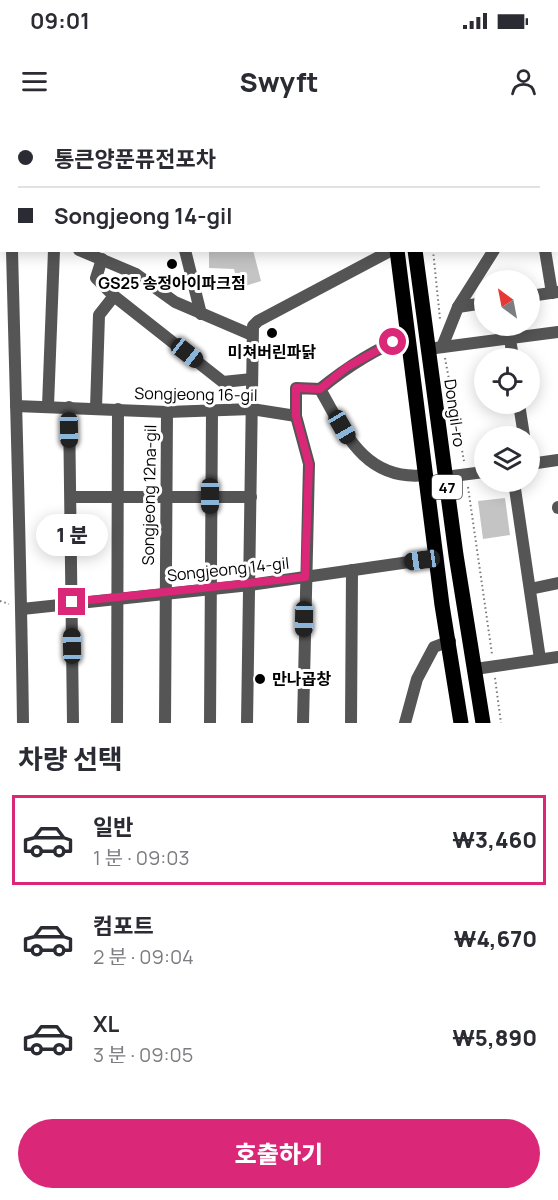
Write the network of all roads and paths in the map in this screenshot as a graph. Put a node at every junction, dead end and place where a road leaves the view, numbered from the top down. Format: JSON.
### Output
{"nodes":[{"id":1,"x":12,"y":252,"type":"edge"},
{"id":2,"x":54,"y":252,"type":"edge"},
{"id":3,"x":84,"y":252,"type":"edge"},
{"id":4,"x":186,"y":252,"type":"edge"},
{"id":5,"x":388,"y":252,"type":"edge"},
{"id":6,"x":397,"y":252,"type":"edge"},
{"id":7,"x":415,"y":252,"type":"edge"},
{"id":8,"x":493,"y":252,"type":"edge"},
{"id":9,"x":545,"y":252,"type":"edge"},
{"id":10,"x":102,"y":259,"type":"junction"},
{"id":11,"x":555,"y":292,"type":"edge"},
{"id":12,"x":540,"y":294,"type":"edge"},
{"id":13,"x":114,"y":296,"type":"junction"},
{"id":14,"x":474,"y":305,"type":"edge"},
{"id":15,"x":458,"y":307,"type":"junction"},
{"id":16,"x":201,"y":314,"type":"junction"},
{"id":17,"x":558,"y":332,"type":"edge"},
{"id":18,"x":252,"y":335,"type":"junction"},
{"id":19,"x":408,"y":336,"type":"junction"},
{"id":20,"x":510,"y":339,"type":"junction"},
{"id":21,"x":435,"y":348,"type":"junction"},
{"id":22,"x":511,"y":348,"type":"edge"},
{"id":23,"x":252,"y":379,"type":"junction"},
{"id":24,"x":320,"y":389,"type":"junction"},
{"id":25,"x":16,"y":406,"type":"junction"},
{"id":26,"x":48,"y":406,"type":"junction"},
{"id":27,"x":69,"y":407,"type":"junction"},
{"id":28,"x":96,"y":408,"type":"junction"},
{"id":29,"x":118,"y":409,"type":"junction"},
{"id":30,"x":252,"y":409,"type":"junction"},
{"id":31,"x":212,"y":410,"type":"junction"},
{"id":32,"x":167,"y":411,"type":"junction"},
{"id":33,"x":296,"y":416,"type":"junction"},
{"id":34,"x":558,"y":460,"type":"edge"},
{"id":35,"x":540,"y":463,"type":"edge"},
{"id":36,"x":474,"y":473,"type":"edge"},
{"id":37,"x":426,"y":475,"type":"junction"},
{"id":38,"x":445,"y":477,"type":"junction"},
{"id":39,"x":515,"y":492,"type":"edge"},
{"id":40,"x":118,"y":496,"type":"junction"},
{"id":41,"x":165,"y":496,"type":"junction"},
{"id":42,"x":210,"y":496,"type":"junction"},
{"id":43,"x":71,"y":497,"type":"junction"},
{"id":44,"x":251,"y":497,"type":"junction"},
{"id":45,"x":437,"y":558,"type":"junction"},
{"id":46,"x":352,"y":570,"type":"junction"},
{"id":47,"x":305,"y":577,"type":"junction"},
{"id":48,"x":558,"y":584,"type":"edge"},
{"id":49,"x":250,"y":585,"type":"junction"},
{"id":50,"x":209,"y":589,"type":"junction"},
{"id":51,"x":530,"y":589,"type":"junction"},
{"id":52,"x":164,"y":593,"type":"junction"},
{"id":53,"x":118,"y":597,"type":"junction"},
{"id":54,"x":72,"y":602,"type":"junction"},
{"id":55,"x":442,"y":605,"type":"junction"},
{"id":56,"x":22,"y":609,"type":"junction"},
{"id":57,"x":450,"y":642,"type":"junction"},
{"id":58,"x":471,"y":642,"type":"junction"},
{"id":59,"x":558,"y":657,"type":"edge"},
{"id":60,"x":540,"y":659,"type":"junction"},
{"id":61,"x":476,"y":669,"type":"junction"},
{"id":62,"x":23,"y":723,"type":"edge"},
{"id":63,"x":73,"y":723,"type":"edge"},
{"id":64,"x":117,"y":723,"type":"edge"},
{"id":65,"x":165,"y":723,"type":"edge"},
{"id":66,"x":210,"y":723,"type":"edge"},
{"id":67,"x":247,"y":723,"type":"edge"},
{"id":68,"x":303,"y":723,"type":"edge"},
{"id":69,"x":351,"y":723,"type":"edge"},
{"id":70,"x":405,"y":723,"type":"edge"},
{"id":71,"x":461,"y":723,"type":"edge"},
{"id":72,"x":483,"y":723,"type":"edge"}],
"edges":[{"from":1,"to":25,"type":"street"},
{"from":2,"to":26,"type":"street"},
{"from":3,"to":10,"type":"street"},
{"from":4,"to":16,"type":"street"},
{"from":5,"to":18,"type":"street"},
{"from":6,"to":19,"type":"main road","number":"47"},
{"from":7,"to":21,"type":"main road","name":"Dongil-ro","number":"47"},
{"from":8,"to":15,"type":"street"},
{"from":9,"to":11,"type":"street"},
{"from":10,"to":13,"type":"street"},
{"from":10,"to":16,"type":"street"},
{"from":11,"to":12,"type":"street"},
{"from":13,"to":23,"type":"street"},
{"from":13,"to":28,"type":"street"},
{"from":14,"to":15,"type":"street"},
{"from":15,"to":21,"type":"street"},
{"from":16,"to":18,"type":"street"},
{"from":17,"to":20,"type":"street"},
{"from":18,"to":23,"type":"street"},
{"from":19,"to":24,"type":"street"},
{"from":19,"to":37,"type":"main road","number":"47"},
{"from":20,"to":21,"type":"street"},
{"from":20,"to":22,"type":"street"},
{"from":21,"to":38,"type":"main road","name":"Dongil-ro","number":"47"},
{"from":23,"to":30,"type":"street"},
{"from":24,"to":33,"type":"street"},
{"from":24,"to":37,"type":"street"},
{"from":25,"to":26,"type":"street","name":"Songjeong 16-gil"},
{"from":25,"to":56,"type":"street"},
{"from":26,"to":27,"type":"street","name":"Songjeong 16-gil"},
{"from":27,"to":28,"type":"street","name":"Songjeong 16-gil"},
{"from":27,"to":43,"type":"street"},
{"from":28,"to":29,"type":"street","name":"Songjeong 16-gil"},
{"from":29,"to":32,"type":"street","name":"Songjeong 16-gil"},
{"from":29,"to":40,"type":"street"},
{"from":30,"to":31,"type":"street","name":"Songjeong 16-gil"},
{"from":30,"to":33,"type":"street","name":"Songjeong 16-gil"},
{"from":30,"to":44,"type":"street"},
{"from":31,"to":32,"type":"street","name":"Songjeong 16-gil"},
{"from":31,"to":42,"type":"street"},
{"from":32,"to":41,"type":"street","name":"Songjeong 12na-gil"},
{"from":33,"to":47,"type":"street"},
{"from":34,"to":35,"type":"street"},
{"from":36,"to":38,"type":"street"},
{"from":37,"to":45,"type":"main road","number":"47"},
{"from":38,"to":58,"type":"main road","name":"Dongil-ro","number":"47"},
{"from":39,"to":51,"type":"street"},
{"from":40,"to":41,"type":"street"},
{"from":40,"to":43,"type":"street"},
{"from":40,"to":53,"type":"street"},
{"from":41,"to":42,"type":"street"},
{"from":41,"to":52,"type":"street","name":"Songjeong 12na-gil"},
{"from":42,"to":44,"type":"street"},
{"from":42,"to":50,"type":"street"},
{"from":43,"to":54,"type":"street"},
{"from":44,"to":49,"type":"street"},
{"from":45,"to":46,"type":"street","name":"Songjeong 14-gil"},
{"from":45,"to":55,"type":"main road","number":"47"},
{"from":46,"to":47,"type":"street","name":"Songjeong 14-gil"},
{"from":46,"to":69,"type":"street"},
{"from":47,"to":49,"type":"street","name":"Songjeong 14-gil"},
{"from":47,"to":68,"type":"street"},
{"from":48,"to":51,"type":"street"},
{"from":49,"to":50,"type":"street","name":"Songjeong 14-gil"},
{"from":49,"to":67,"type":"street"},
{"from":50,"to":52,"type":"street","name":"Songjeong 14-gil"},
{"from":50,"to":66,"type":"street"},
{"from":51,"to":60,"type":"street"},
{"from":52,"to":53,"type":"street","name":"Songjeong 14-gil"},
{"from":52,"to":65,"type":"street","name":"Songjeong 12na-gil"},
{"from":53,"to":54,"type":"street","name":"Songjeong 14-gil"},
{"from":53,"to":64,"type":"street"},
{"from":54,"to":56,"type":"street","name":"Songjeong 14-gil"},
{"from":54,"to":63,"type":"street"},
{"from":55,"to":57,"type":"main road","number":"47"},
{"from":55,"to":58,"type":"main road"},
{"from":56,"to":62,"type":"street"},
{"from":57,"to":70,"type":"street"},
{"from":57,"to":71,"type":"main road","number":"47"},
{"from":58,"to":61,"type":"main road","name":"Dongil-ro","number":"47"},
{"from":59,"to":60,"type":"street"},
{"from":60,"to":61,"type":"street"},
{"from":61,"to":72,"type":"main road","name":"Dongil-ro","number":"47"}]}
